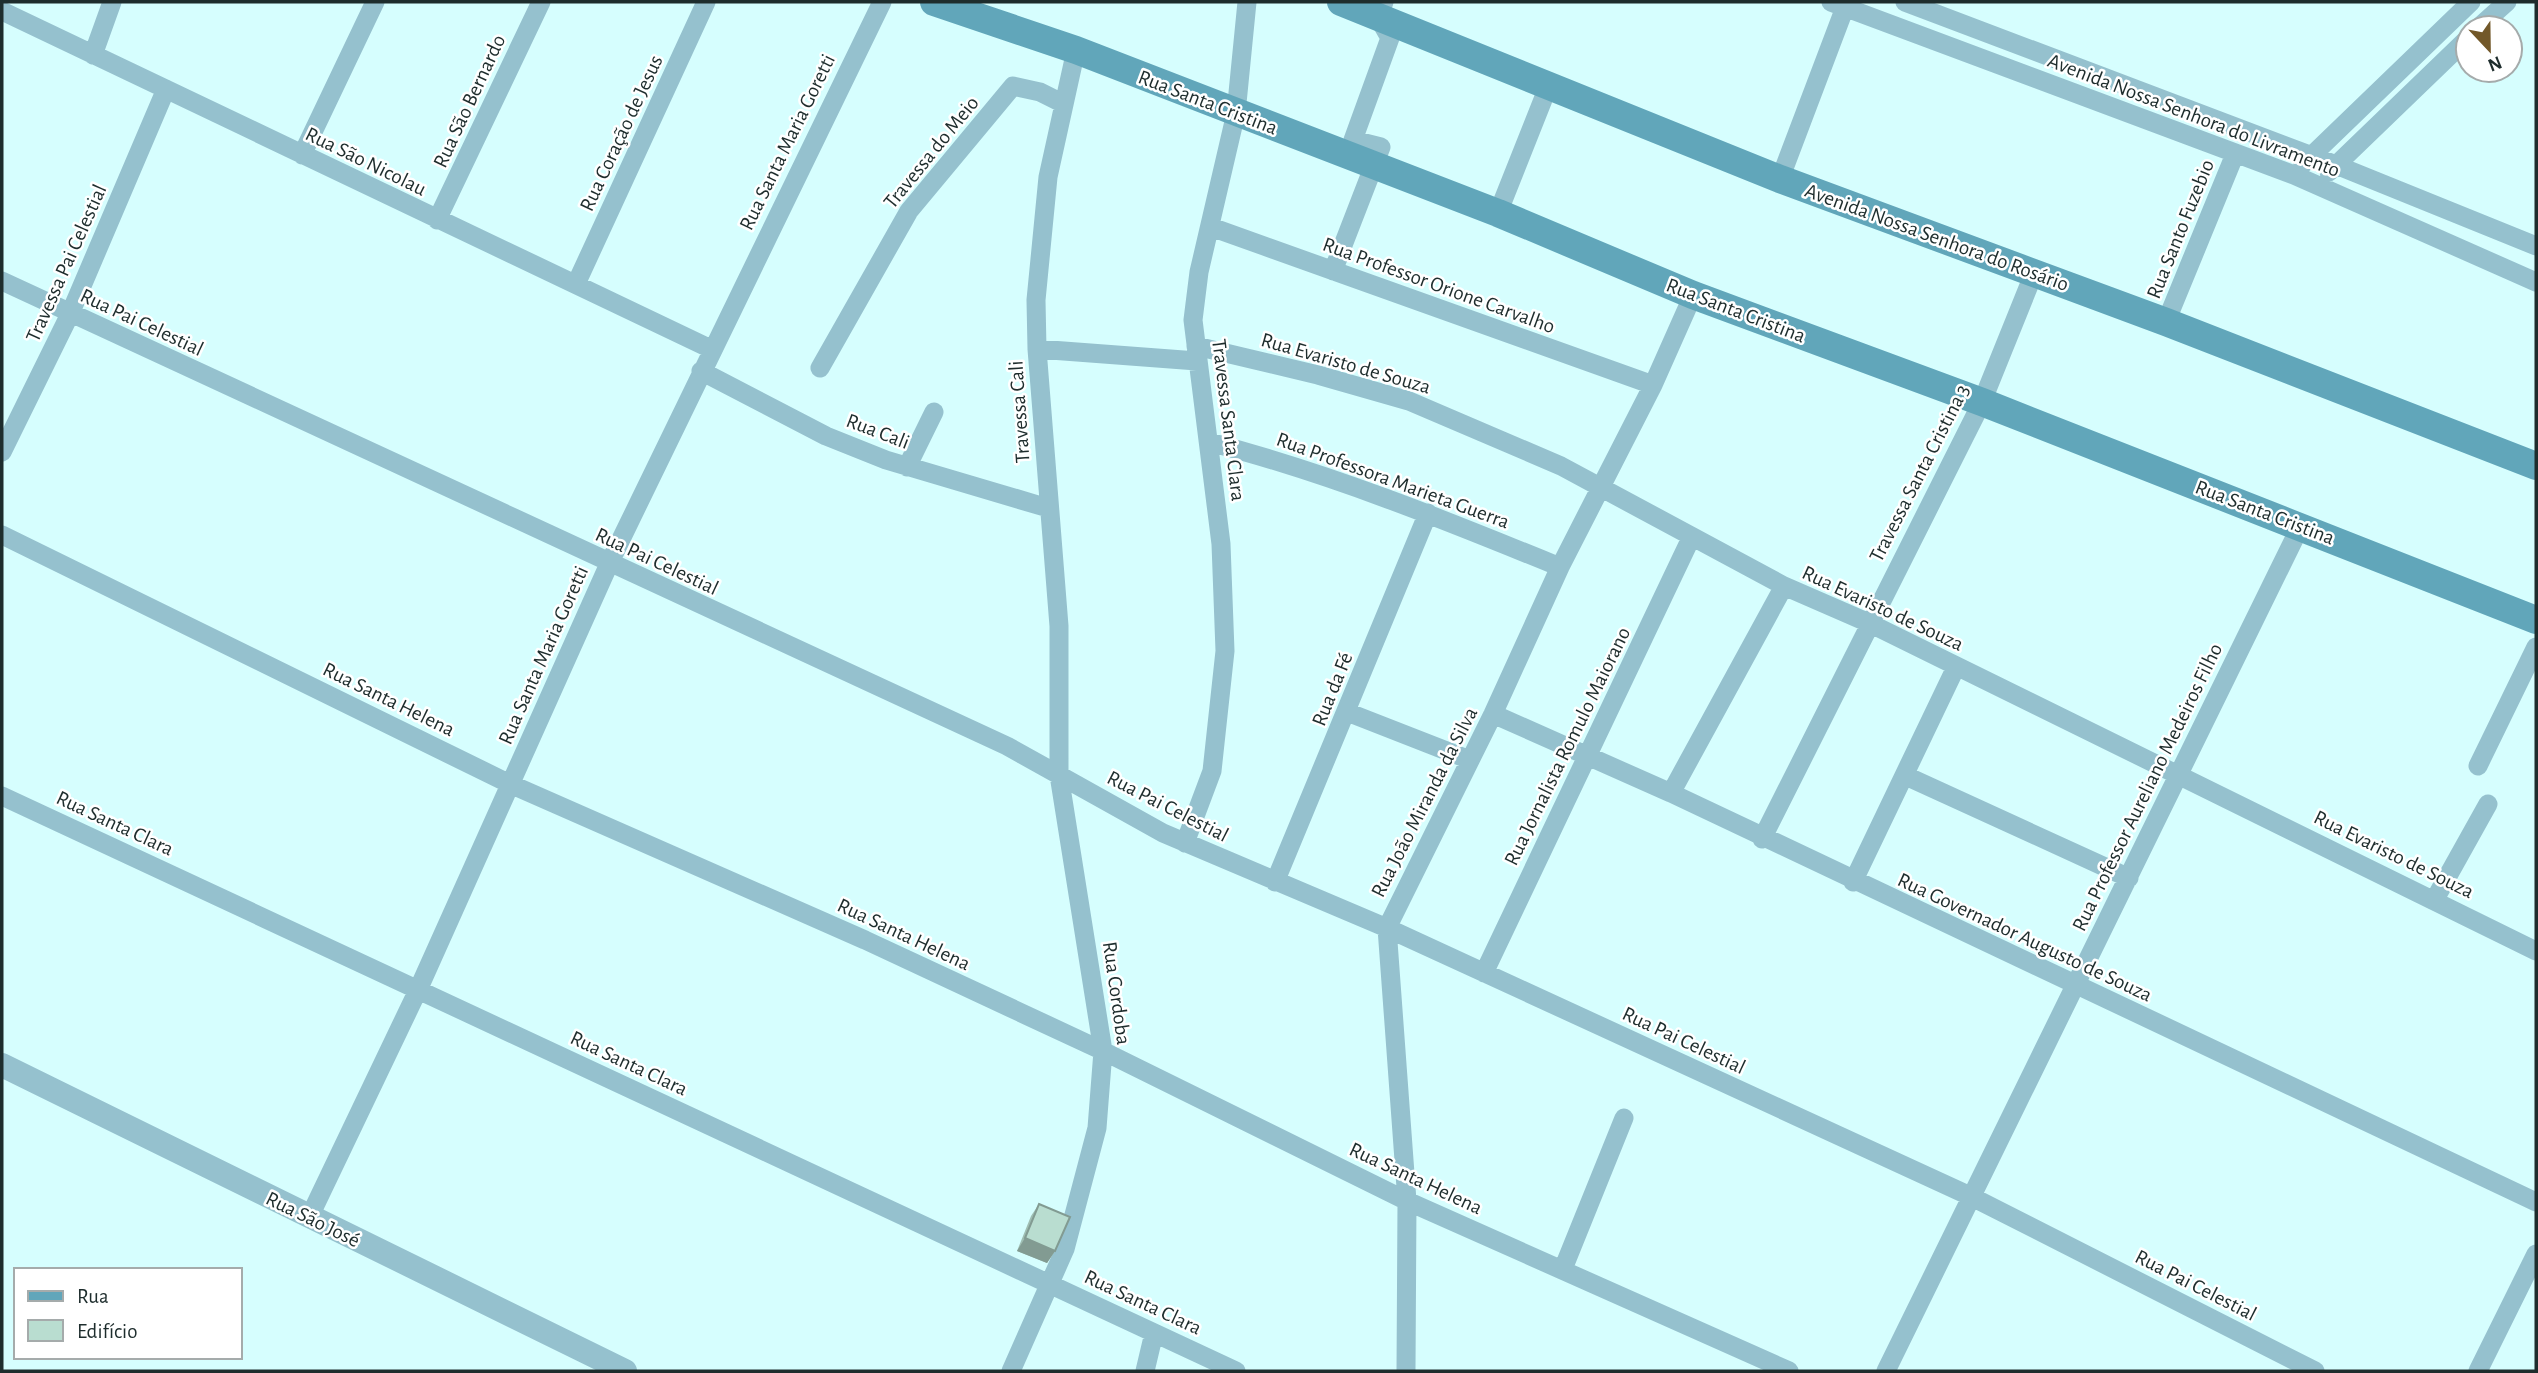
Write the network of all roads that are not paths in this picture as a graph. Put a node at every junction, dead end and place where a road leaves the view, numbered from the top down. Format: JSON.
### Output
{"nodes":[{"id":1,"x":112,"y":2,"type":"edge"},
{"id":2,"x":375,"y":2,"type":"edge"},
{"id":3,"x":541,"y":2,"type":"edge"},
{"id":4,"x":706,"y":2,"type":"edge"},
{"id":5,"x":882,"y":2,"type":"edge"},
{"id":6,"x":934,"y":2,"type":"edge"},
{"id":7,"x":1247,"y":2,"type":"edge"},
{"id":8,"x":1341,"y":2,"type":"edge"},
{"id":9,"x":1890,"y":2,"type":"edge"},
{"id":10,"x":1905,"y":2,"type":"edge"},
{"id":11,"x":2472,"y":2,"type":"edge"},
{"id":12,"x":1841,"y":4,"type":"edge"},
{"id":13,"x":1381,"y":9,"type":"edge"},
{"id":14,"x":2,"y":11,"type":"edge"},
{"id":15,"x":1874,"y":16,"type":"junction"},
{"id":16,"x":1076,"y":50,"type":"junction"},
{"id":17,"x":2454,"y":51,"type":"edge"},
{"id":18,"x":93,"y":55,"type":"junction"},
{"id":19,"x":1548,"y":87,"type":"junction"},
{"id":20,"x":166,"y":89,"type":"junction"},
{"id":21,"x":1064,"y":104,"type":"junction"},
{"id":22,"x":1236,"y":113,"type":"junction"},
{"id":23,"x":2235,"y":154,"type":"junction"},
{"id":24,"x":302,"y":155,"type":"junction"},
{"id":25,"x":2311,"y":155,"type":"junction"},
{"id":26,"x":2336,"y":165,"type":"junction"},
{"id":27,"x":1375,"y":166,"type":"junction"},
{"id":28,"x":2294,"y":176,"type":"junction"},
{"id":29,"x":1780,"y":179,"type":"junction"},
{"id":30,"x":2316,"y":185,"type":"junction"},
{"id":31,"x":1498,"y":213,"type":"junction"},
{"id":32,"x":437,"y":220,"type":"junction"},
{"id":33,"x":1210,"y":227,"type":"junction"},
{"id":34,"x":2536,"y":246,"type":"edge"},
{"id":35,"x":1333,"y":271,"type":"junction"},
{"id":36,"x":2034,"y":273,"type":"junction"},
{"id":37,"x":2,"y":281,"type":"edge"},
{"id":38,"x":2536,"y":282,"type":"edge"},
{"id":39,"x":576,"y":284,"type":"junction"},
{"id":40,"x":1693,"y":296,"type":"junction"},
{"id":41,"x":70,"y":314,"type":"junction"},
{"id":42,"x":2166,"y":322,"type":"junction"},
{"id":43,"x":711,"y":349,"type":"junction"},
{"id":44,"x":1037,"y":349,"type":"junction"},
{"id":45,"x":1197,"y":354,"type":"junction"},
{"id":46,"x":820,"y":369,"type":"dead end"},
{"id":47,"x":701,"y":372,"type":"junction"},
{"id":48,"x":1653,"y":385,"type":"junction"},
{"id":49,"x":1982,"y":402,"type":"junction"},
{"id":50,"x":934,"y":412,"type":"dead end"},
{"id":51,"x":1209,"y":442,"type":"junction"},
{"id":52,"x":2,"y":452,"type":"edge"},
{"id":53,"x":2536,"y":466,"type":"edge"},
{"id":54,"x":907,"y":467,"type":"junction"},
{"id":55,"x":1599,"y":488,"type":"junction"},
{"id":56,"x":1048,"y":508,"type":"junction"},
{"id":57,"x":1428,"y":513,"type":"junction"},
{"id":58,"x":2301,"y":525,"type":"junction"},
{"id":59,"x":2,"y":534,"type":"edge"},
{"id":60,"x":1691,"y":538,"type":"junction"},
{"id":61,"x":609,"y":564,"type":"junction"},
{"id":62,"x":1560,"y":567,"type":"junction"},
{"id":63,"x":1784,"y":586,"type":"junction"},
{"id":64,"x":2536,"y":620,"type":"edge"},
{"id":65,"x":1869,"y":623,"type":"junction"},
{"id":66,"x":2536,"y":647,"type":"edge"},
{"id":67,"x":1956,"y":667,"type":"junction"},
{"id":68,"x":1347,"y":712,"type":"junction"},
{"id":69,"x":1493,"y":714,"type":"junction"},
{"id":70,"x":1588,"y":757,"type":"junction"},
{"id":71,"x":1470,"y":760,"type":"junction"},
{"id":72,"x":2478,"y":766,"type":"dead end"},
{"id":73,"x":1059,"y":775,"type":"junction"},
{"id":74,"x":2179,"y":775,"type":"junction"},
{"id":75,"x":1906,"y":776,"type":"junction"},
{"id":76,"x":510,"y":784,"type":"junction"},
{"id":77,"x":1671,"y":793,"type":"junction"},
{"id":78,"x":2,"y":796,"type":"edge"},
{"id":79,"x":2488,"y":804,"type":"dead end"},
{"id":80,"x":1762,"y":839,"type":"junction"},
{"id":81,"x":1185,"y":843,"type":"junction"},
{"id":82,"x":2129,"y":878,"type":"junction"},
{"id":83,"x":1275,"y":882,"type":"junction"},
{"id":84,"x":1853,"y":882,"type":"junction"},
{"id":85,"x":2435,"y":899,"type":"junction"},
{"id":86,"x":1387,"y":928,"type":"junction"},
{"id":87,"x":2536,"y":951,"type":"edge"},
{"id":88,"x":1484,"y":973,"type":"junction"},
{"id":89,"x":2075,"y":985,"type":"junction"},
{"id":90,"x":418,"y":990,"type":"junction"},
{"id":91,"x":1103,"y":1051,"type":"junction"},
{"id":92,"x":2,"y":1065,"type":"edge"},
{"id":93,"x":1624,"y":1118,"type":"dead end"},
{"id":94,"x":1970,"y":1196,"type":"junction"},
{"id":95,"x":1408,"y":1200,"type":"junction"},
{"id":96,"x":2536,"y":1202,"type":"edge"},
{"id":97,"x":309,"y":1217,"type":"junction"},
{"id":98,"x":2536,"y":1254,"type":"edge"},
{"id":99,"x":1563,"y":1269,"type":"junction"},
{"id":100,"x":1052,"y":1285,"type":"junction"},
{"id":101,"x":1154,"y":1333,"type":"junction"},
{"id":102,"x":625,"y":1371,"type":"edge"},
{"id":103,"x":1011,"y":1371,"type":"edge"},
{"id":104,"x":1145,"y":1371,"type":"edge"},
{"id":105,"x":1236,"y":1371,"type":"edge"},
{"id":106,"x":1406,"y":1371,"type":"edge"},
{"id":107,"x":1789,"y":1371,"type":"edge"},
{"id":108,"x":1886,"y":1371,"type":"edge"},
{"id":109,"x":2315,"y":1371,"type":"edge"},
{"id":110,"x":2478,"y":1371,"type":"edge"}],
"edges":[{"from":1,"to":18,"type":"street"},
{"from":2,"to":24,"type":"street"},
{"from":3,"to":32,"type":"street","name":"Rua São Bernardo"},
{"from":4,"to":39,"type":"street","name":"Rua Coração de Jesus"},
{"from":5,"to":43,"type":"street","name":"Rua Santa Maria Goretti"},
{"from":6,"to":16,"type":"main road","name":"Rua Santa Cristina"},
{"from":7,"to":22,"type":"street","name":"Travessa Santa Clara"},
{"from":8,"to":13,"type":"main road","name":"Avenida Nossa Senhora do Rosário"},
{"from":9,"to":15,"type":"street"},
{"from":10,"to":25,"type":"street","name":"Avenida Nossa Senhora do Livramento"},
{"from":11,"to":25,"type":"street"},
{"from":12,"to":15,"type":"street","name":"Avenida Nossa Senhora do Livramento"},
{"from":12,"to":29,"type":"street"},
{"from":13,"to":19,"type":"main road","name":"Avenida Nossa Senhora do Rosário"},
{"from":13,"to":27,"type":"street"},
{"from":14,"to":18,"type":"street","name":"Rua São Nicolau"},
{"from":15,"to":23,"type":"street","name":"Avenida Nossa Senhora do Livramento"},
{"from":16,"to":21,"type":"street","name":"Travessa Cali"},
{"from":16,"to":22,"type":"main road","name":"Rua Santa Cristina"},
{"from":17,"to":26,"type":"street"},
{"from":18,"to":20,"type":"street","name":"Rua São Nicolau"},
{"from":19,"to":29,"type":"main road","name":"Avenida Nossa Senhora do Rosário"},
{"from":19,"to":31,"type":"street"},
{"from":20,"to":24,"type":"street","name":"Rua São Nicolau"},
{"from":20,"to":41,"type":"street","name":"Travessa Pai Celestial"},
{"from":21,"to":44,"type":"street","name":"Travessa Cali"},
{"from":21,"to":46,"type":"street","name":"Travessa do Meio"},
{"from":22,"to":27,"type":"main road","name":"Rua Santa Cristina"},
{"from":22,"to":33,"type":"street","name":"Travessa Santa Clara"},
{"from":23,"to":28,"type":"street","name":"Avenida Nossa Senhora do Livramento"},
{"from":23,"to":42,"type":"street","name":"Rua Santo Fuzebio"},
{"from":24,"to":32,"type":"street","name":"Rua São Nicolau"},
{"from":25,"to":26,"type":"street","name":"Avenida Nossa Senhora do Livramento"},
{"from":25,"to":28,"type":"street"},
{"from":26,"to":30,"type":"street"},
{"from":26,"to":34,"type":"street","name":"Avenida Nossa Senhora do Livramento"},
{"from":27,"to":31,"type":"main road","name":"Rua Santa Cristina"},
{"from":27,"to":35,"type":"street"},
{"from":28,"to":30,"type":"street","name":"Avenida Nossa Senhora do Livramento"},
{"from":29,"to":36,"type":"main road","name":"Avenida Nossa Senhora do Rosário"},
{"from":30,"to":38,"type":"street","name":"Avenida Nossa Senhora do Livramento"},
{"from":31,"to":40,"type":"main road","name":"Rua Santa Cristina"},
{"from":32,"to":39,"type":"street","name":"Rua São Nicolau"},
{"from":33,"to":35,"type":"street","name":"Rua Professor Orione Carvalho"},
{"from":33,"to":45,"type":"street","name":"Travessa Santa Clara"},
{"from":35,"to":48,"type":"street","name":"Rua Professor Orione Carvalho"},
{"from":36,"to":42,"type":"main road","name":"Avenida Nossa Senhora do Rosário"},
{"from":36,"to":49,"type":"street","name":"Travessa Santa Cristina 3"},
{"from":37,"to":41,"type":"street","name":"Rua Pai Celestial"},
{"from":39,"to":43,"type":"street","name":"Rua São Nicolau"},
{"from":40,"to":48,"type":"street","name":"Rua João Miranda da Silva"},
{"from":40,"to":49,"type":"main road","name":"Rua Santa Cristina"},
{"from":41,"to":52,"type":"street","name":"Travessa Pai Celestial"},
{"from":41,"to":61,"type":"street","name":"Rua Pai Celestial"},
{"from":42,"to":53,"type":"main road","name":"Avenida Nossa Senhora do Rosário"},
{"from":43,"to":47,"type":"street","name":"Rua Santa Maria Goretti"},
{"from":44,"to":45,"type":"street","name":"Rua Evaristo de Souza"},
{"from":44,"to":56,"type":"street","name":"Travessa Cali"},
{"from":45,"to":51,"type":"street","name":"Travessa Santa Clara"},
{"from":45,"to":55,"type":"street","name":"Rua Evaristo de Souza"},
{"from":47,"to":54,"type":"street","name":"Rua Cali"},
{"from":47,"to":61,"type":"street","name":"Rua Santa Maria Goretti"},
{"from":48,"to":55,"type":"street","name":"Rua João Miranda da Silva"},
{"from":49,"to":58,"type":"main road","name":"Rua Santa Cristina"},
{"from":49,"to":65,"type":"street","name":"Travessa Santa Cristina 3"},
{"from":50,"to":54,"type":"street"},
{"from":51,"to":57,"type":"street","name":"Rua Professora Marieta Guerra"},
{"from":51,"to":81,"type":"street","name":"Travessa Santa Clara"},
{"from":54,"to":56,"type":"street","name":"Rua Cali"},
{"from":55,"to":60,"type":"street","name":"Rua Evaristo de Souza"},
{"from":55,"to":62,"type":"street","name":"Rua João Miranda da Silva"},
{"from":56,"to":73,"type":"street","name":"Travessa Cali"},
{"from":57,"to":62,"type":"street","name":"Rua Professora Marieta Guerra"},
{"from":57,"to":68,"type":"street","name":"Rua da Fé"},
{"from":58,"to":64,"type":"main road","name":"Rua Santa Cristina"},
{"from":58,"to":74,"type":"street","name":"Rua Professor Aureliano Medeiros Filho"},
{"from":59,"to":76,"type":"street","name":"Rua Santa Helena"},
{"from":60,"to":63,"type":"street","name":"Rua Evaristo de Souza"},
{"from":60,"to":70,"type":"street","name":"Rua Jornalista Romulo Maiorano"},
{"from":61,"to":73,"type":"street","name":"Rua Pai Celestial"},
{"from":61,"to":76,"type":"street","name":"Rua Santa Maria Goretti"},
{"from":62,"to":69,"type":"street","name":"Rua João Miranda da Silva"},
{"from":63,"to":65,"type":"street","name":"Rua Evaristo de Souza"},
{"from":63,"to":77,"type":"street"},
{"from":65,"to":67,"type":"street","name":"Rua Evaristo de Souza"},
{"from":65,"to":80,"type":"street","name":"Travessa Santa Cristina 3"},
{"from":66,"to":72,"type":"street"},
{"from":67,"to":74,"type":"street","name":"Rua Evaristo de Souza"},
{"from":67,"to":75,"type":"street"},
{"from":68,"to":71,"type":"street"},
{"from":68,"to":83,"type":"street","name":"Rua da Fé"},
{"from":69,"to":70,"type":"street","name":"Rua Governador Augusto de Souza"},
{"from":69,"to":71,"type":"street","name":"Rua João Miranda da Silva"},
{"from":70,"to":77,"type":"street","name":"Rua Governador Augusto de Souza"},
{"from":70,"to":88,"type":"street","name":"Rua Jornalista Romulo Maiorano"},
{"from":71,"to":86,"type":"street","name":"Rua João Miranda da Silva"},
{"from":73,"to":81,"type":"street","name":"Rua Pai Celestial"},
{"from":73,"to":91,"type":"street","name":"Rua Cordoba"},
{"from":74,"to":82,"type":"street","name":"Rua Professor Aureliano Medeiros Filho"},
{"from":74,"to":85,"type":"street","name":"Rua Evaristo de Souza"},
{"from":75,"to":82,"type":"street"},
{"from":75,"to":84,"type":"street"},
{"from":76,"to":90,"type":"street","name":"Rua Santa Maria Goretti"},
{"from":76,"to":91,"type":"street","name":"Rua Santa Helena"},
{"from":77,"to":80,"type":"street","name":"Rua Governador Augusto de Souza"},
{"from":78,"to":90,"type":"street","name":"Rua Santa Clara"},
{"from":79,"to":85,"type":"street"},
{"from":80,"to":84,"type":"street","name":"Rua Governador Augusto de Souza"},
{"from":81,"to":83,"type":"street","name":"Rua Pai Celestial"},
{"from":82,"to":89,"type":"street","name":"Rua Professor Aureliano Medeiros Filho"},
{"from":83,"to":86,"type":"street","name":"Rua Pai Celestial"},
{"from":84,"to":89,"type":"street","name":"Rua Governador Augusto de Souza"},
{"from":85,"to":87,"type":"street","name":"Rua Evaristo de Souza"},
{"from":86,"to":88,"type":"street","name":"Rua Pai Celestial"},
{"from":86,"to":95,"type":"street","name":"Rua João Miranda da Silva"},
{"from":88,"to":94,"type":"street","name":"Rua Pai Celestial"},
{"from":89,"to":94,"type":"street","name":"Rua Professor Aureliano Medeiros Filho"},
{"from":89,"to":96,"type":"street","name":"Rua Governador Augusto de Souza"},
{"from":90,"to":97,"type":"street","name":"Rua Santa Maria Goretti"},
{"from":90,"to":100,"type":"street","name":"Rua Santa Clara"},
{"from":91,"to":95,"type":"street","name":"Rua Santa Helena"},
{"from":91,"to":100,"type":"street","name":"Rua Cordoba"},
{"from":92,"to":97,"type":"street","name":"Rua São José"},
{"from":93,"to":99,"type":"street"},
{"from":94,"to":108,"type":"street","name":"Rua Professor Aureliano Medeiros Filho"},
{"from":94,"to":109,"type":"street","name":"Rua Pai Celestial"},
{"from":95,"to":99,"type":"street","name":"Rua Santa Helena"},
{"from":95,"to":106,"type":"street","name":"Rua João Miranda da Silva"},
{"from":97,"to":102,"type":"street","name":"Rua São José"},
{"from":98,"to":110,"type":"street"},
{"from":99,"to":107,"type":"street","name":"Rua Santa Helena"},
{"from":100,"to":101,"type":"street","name":"Rua Santa Clara"},
{"from":100,"to":103,"type":"street","name":"Rua Cordoba"},
{"from":101,"to":104,"type":"street"},
{"from":101,"to":105,"type":"street","name":"Rua Santa Clara"}]}
